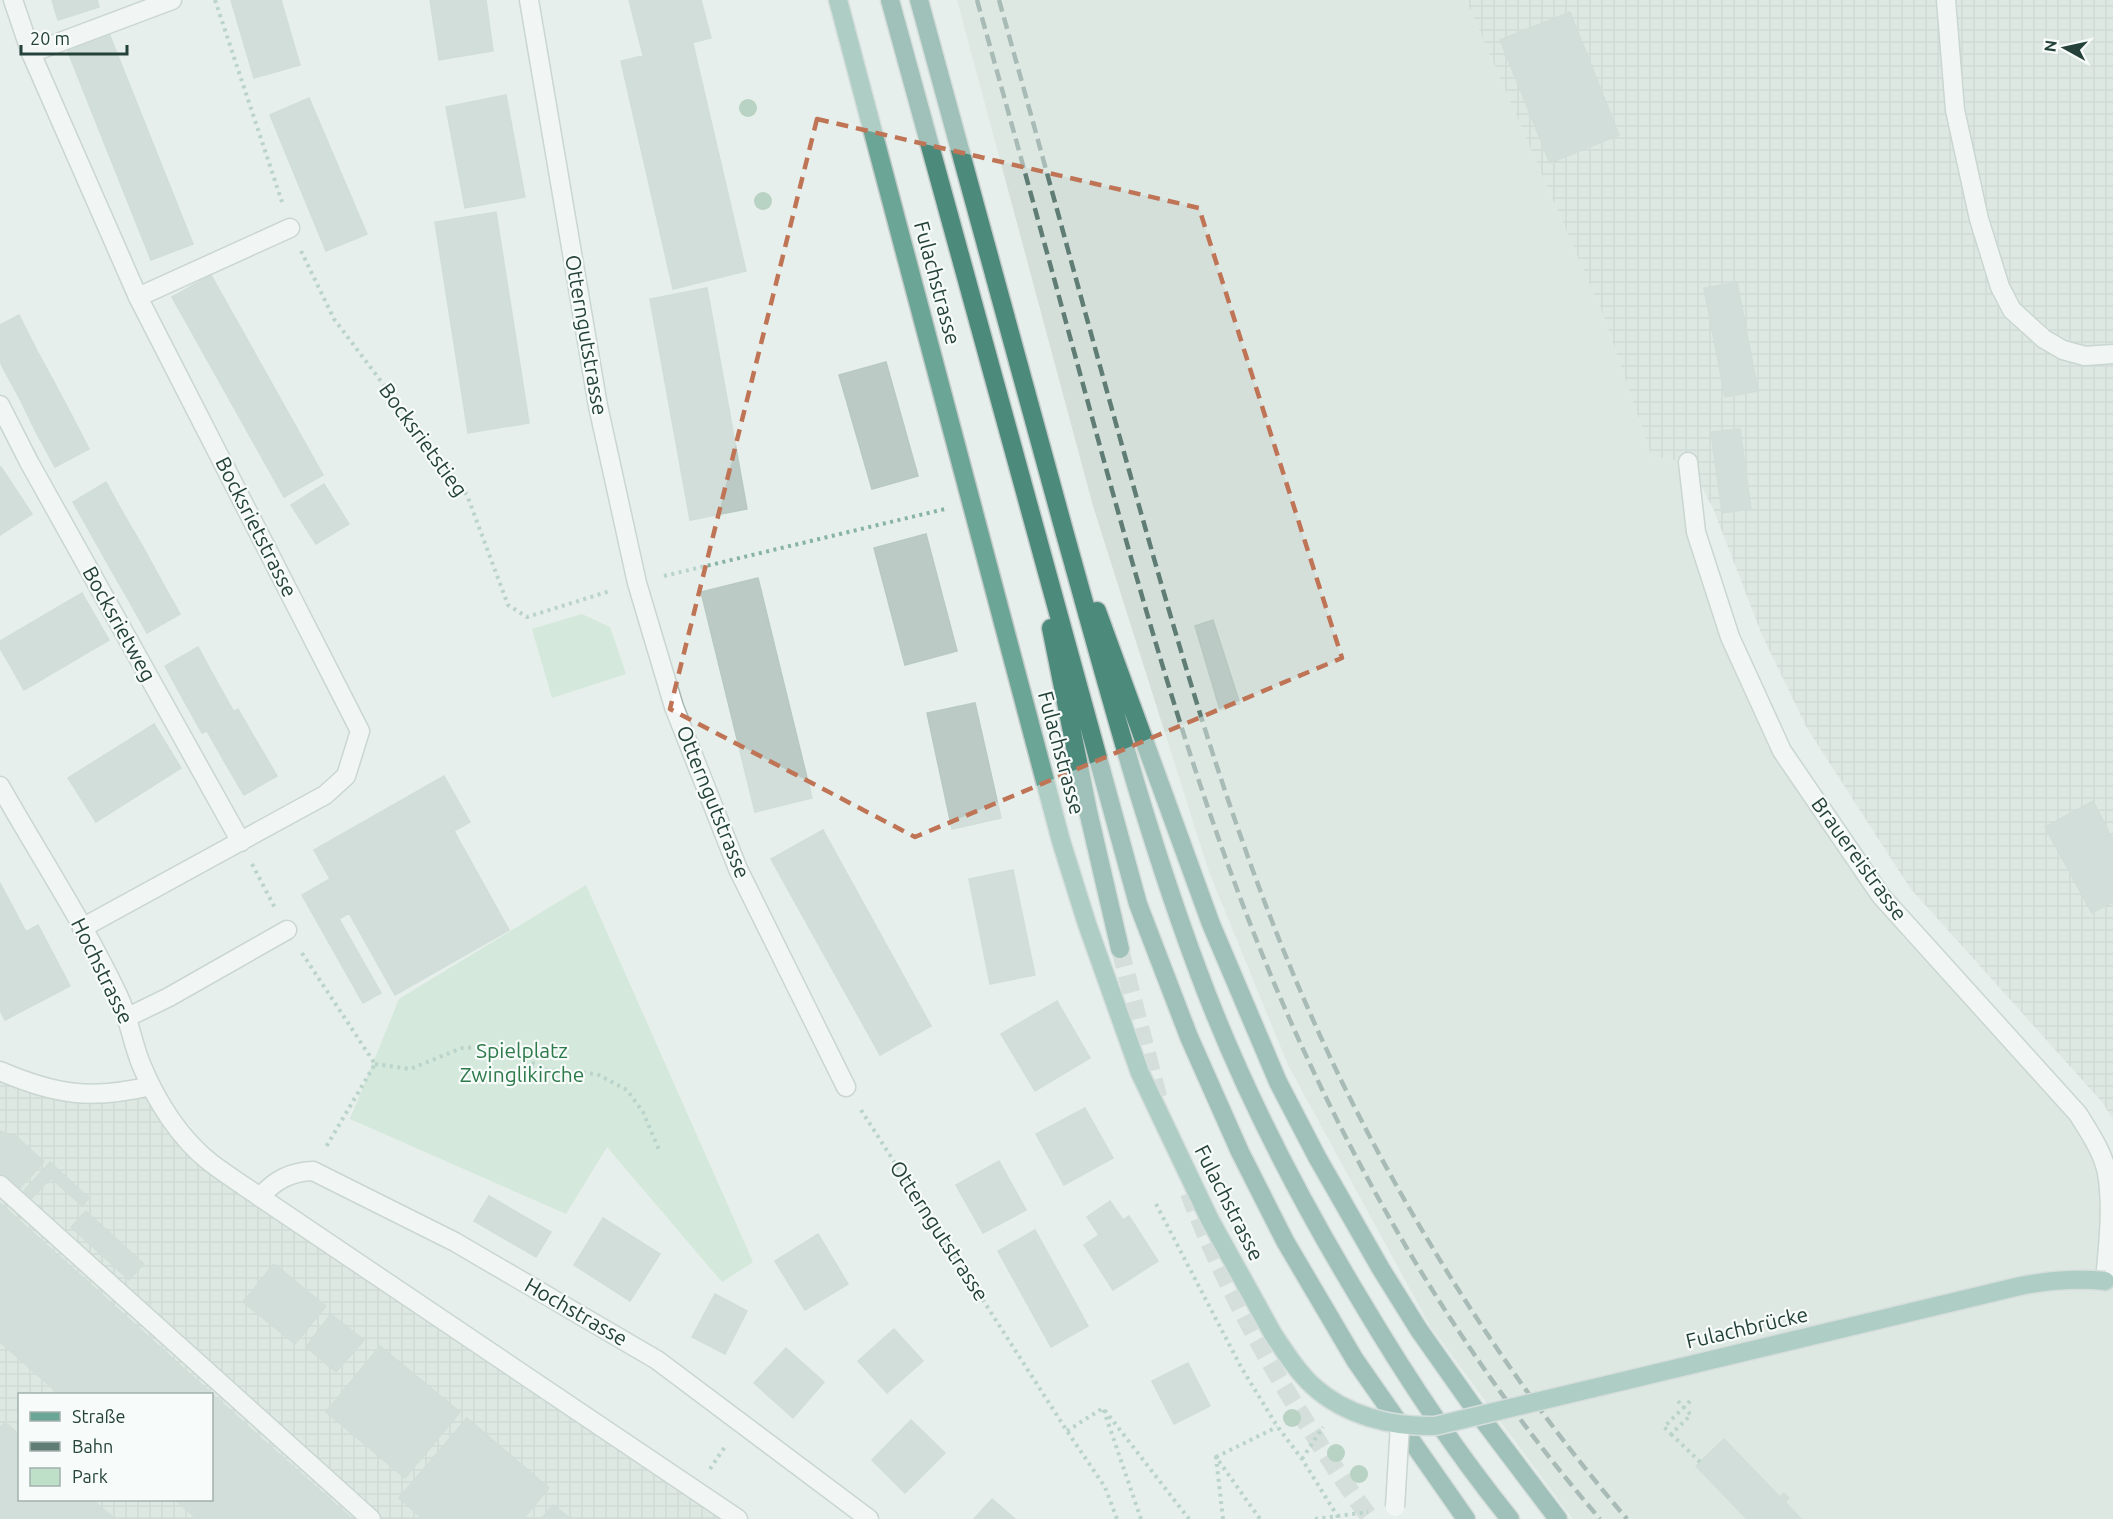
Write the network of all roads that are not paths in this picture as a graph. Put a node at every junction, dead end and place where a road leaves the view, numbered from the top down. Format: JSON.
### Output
{"nodes":[{"id":1,"x":13,"y":0,"type":"edge"},
{"id":2,"x":172,"y":0,"type":"edge"},
{"id":3,"x":529,"y":0,"type":"edge"},
{"id":4,"x":838,"y":0,"type":"edge"},
{"id":5,"x":890,"y":0,"type":"edge"},
{"id":6,"x":919,"y":0,"type":"edge"},
{"id":7,"x":1946,"y":0,"type":"edge"},
{"id":8,"x":31,"y":53,"type":"junction"},
{"id":9,"x":290,"y":228,"type":"road end"},
{"id":10,"x":138,"y":297,"type":"junction"},
{"id":11,"x":2113,"y":354,"type":"edge"},
{"id":12,"x":0,"y":405,"type":"edge"},
{"id":13,"x":1688,"y":462,"type":"dead end"},
{"id":14,"x":1018,"y":471,"type":"junction"},
{"id":15,"x":1052,"y":488,"type":"junction"},
{"id":16,"x":0,"y":786,"type":"edge"},
{"id":17,"x":241,"y":842,"type":"junction"},
{"id":18,"x":82,"y":928,"type":"junction"},
{"id":19,"x":287,"y":930,"type":"road end"},
{"id":20,"x":1120,"y":949,"type":"tunnel mouth"},
{"id":21,"x":128,"y":1017,"type":"junction"},
{"id":22,"x":0,"y":1071,"type":"edge"},
{"id":23,"x":151,"y":1086,"type":"junction"},
{"id":24,"x":846,"y":1086,"type":"road end"},
{"id":25,"x":2110,"y":1171,"type":"edge"},
{"id":26,"x":0,"y":1185,"type":"edge"},
{"id":27,"x":260,"y":1197,"type":"junction"},
{"id":28,"x":2109,"y":1282,"type":"edge"},
{"id":29,"x":1400,"y":1424,"type":"junction"},
{"id":30,"x":1396,"y":1513,"type":"edge"},
{"id":31,"x":735,"y":1518,"type":"edge"},
{"id":32,"x":371,"y":1519,"type":"edge"},
{"id":33,"x":870,"y":1519,"type":"edge"},
{"id":34,"x":1466,"y":1519,"type":"edge"},
{"id":35,"x":1510,"y":1519,"type":"edge"},
{"id":36,"x":1558,"y":1519,"type":"edge"}],
"edges":[{"from":1,"to":8,"type":"street","name":"Bocksrietstrasse"},
{"from":2,"to":8,"type":"street"},
{"from":3,"to":24,"type":"street","name":"Otterngutstrasse"},
{"from":4,"to":29,"type":"main road","name":"Fulachstrasse","bridge":true},
{"from":5,"to":14,"type":"highway"},
{"from":6,"to":15,"type":"highway"},
{"from":7,"to":11,"type":"street"},
{"from":8,"to":10,"type":"street","name":"Bocksrietstrasse"},
{"from":9,"to":10,"type":"street"},
{"from":10,"to":17,"type":"street","name":"Bocksrietstrasse"},
{"from":12,"to":17,"type":"street","name":"Bocksrietweg"},
{"from":13,"to":25,"type":"street","name":"Brauereistrasse"},
{"from":14,"to":20,"type":"highway"},
{"from":14,"to":34,"type":"highway"},
{"from":15,"to":35,"type":"highway"},
{"from":15,"to":36,"type":"highway"},
{"from":16,"to":18,"type":"street","name":"Hochstrasse"},
{"from":17,"to":18,"type":"street","name":"Bocksrietstrasse"},
{"from":18,"to":21,"type":"street","name":"Hochstrasse"},
{"from":19,"to":21,"type":"street"},
{"from":21,"to":23,"type":"street","name":"Hochstrasse"},
{"from":22,"to":23,"type":"street"},
{"from":23,"to":27,"type":"street","name":"Hochstrasse"},
{"from":25,"to":28,"type":"street","name":"Brauereistrasse"},
{"from":26,"to":32,"type":"street"},
{"from":27,"to":31,"type":"street","name":"Hochstrasse"},
{"from":27,"to":33,"type":"street","name":"Hochstrasse"},
{"from":28,"to":29,"type":"main road","name":"Fulachbrücke","bridge":true},
{"from":29,"to":30,"type":"street","bridge":true}]}
